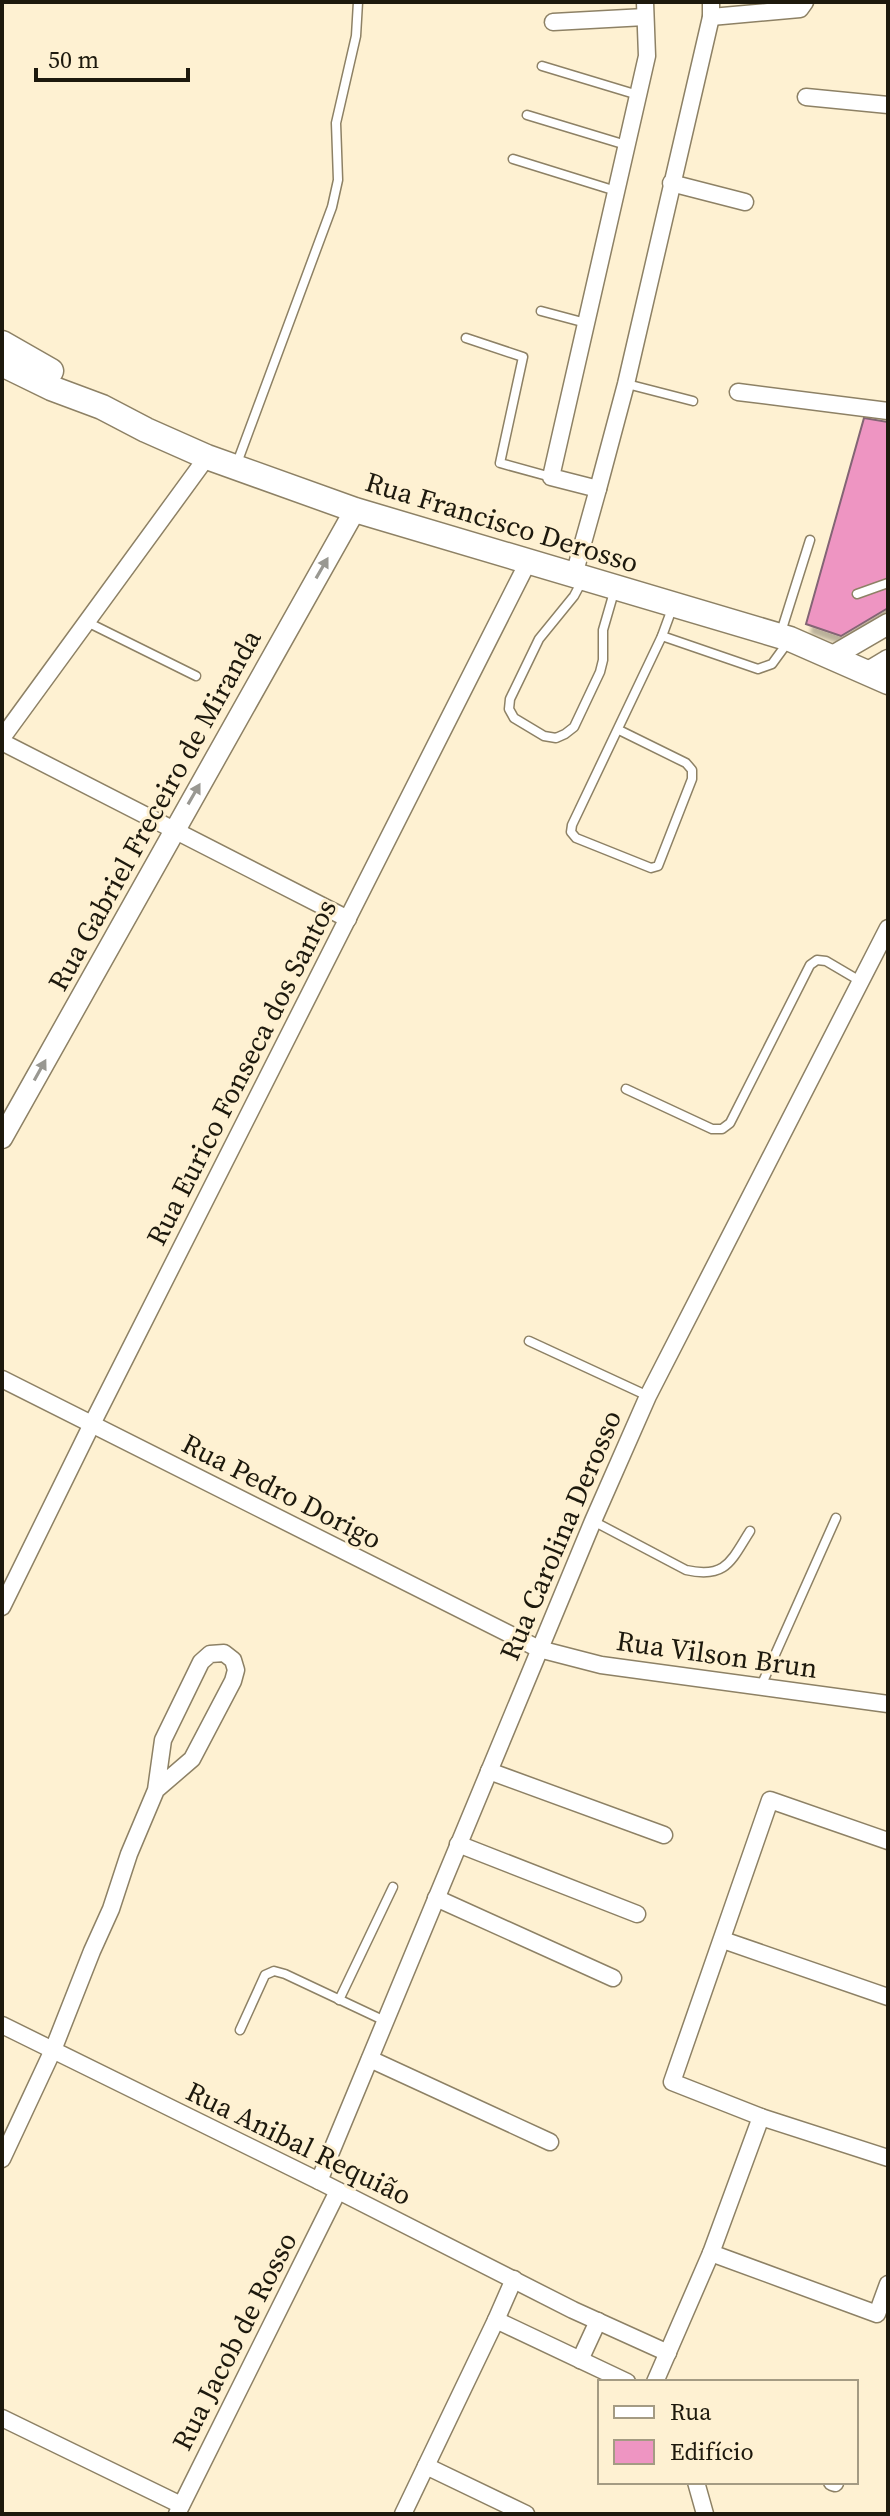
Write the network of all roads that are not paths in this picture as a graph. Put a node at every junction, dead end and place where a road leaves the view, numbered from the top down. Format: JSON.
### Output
{"nodes":[{"id":1,"x":358,"y":2,"type":"edge"},
{"id":2,"x":805,"y":2,"type":"edge"},
{"id":3,"x":645,"y":10,"type":"edge"},
{"id":4,"x":711,"y":10,"type":"edge"},
{"id":5,"x":553,"y":22,"type":"dead end"},
{"id":6,"x":542,"y":66,"type":"dead end"},
{"id":7,"x":638,"y":95,"type":"junction"},
{"id":8,"x":806,"y":97,"type":"dead end"},
{"id":9,"x":888,"y":105,"type":"edge"},
{"id":10,"x":527,"y":115,"type":"dead end"},
{"id":11,"x":627,"y":146,"type":"junction"},
{"id":12,"x":513,"y":159,"type":"dead end"},
{"id":13,"x":671,"y":183,"type":"junction"},
{"id":14,"x":617,"y":191,"type":"junction"},
{"id":15,"x":745,"y":202,"type":"dead end"},
{"id":16,"x":541,"y":311,"type":"dead end"},
{"id":17,"x":587,"y":323,"type":"junction"},
{"id":18,"x":466,"y":338,"type":"dead end"},
{"id":19,"x":2,"y":343,"type":"edge"},
{"id":20,"x":2,"y":364,"type":"edge"},
{"id":21,"x":626,"y":384,"type":"junction"},
{"id":22,"x":738,"y":392,"type":"dead end"},
{"id":23,"x":693,"y":401,"type":"dead end"},
{"id":24,"x":102,"y":407,"type":"junction"},
{"id":25,"x":888,"y":411,"type":"edge"},
{"id":26,"x":207,"y":457,"type":"junction"},
{"id":27,"x":235,"y":467,"type":"junction"},
{"id":28,"x":551,"y":477,"type":"junction"},
{"id":29,"x":598,"y":489,"type":"junction"},
{"id":30,"x":355,"y":510,"type":"junction"},
{"id":31,"x":810,"y":540,"type":"dead end"},
{"id":32,"x":528,"y":562,"type":"junction"},
{"id":33,"x":579,"y":576,"type":"junction"},
{"id":34,"x":888,"y":583,"type":"edge"},
{"id":35,"x":616,"y":587,"type":"junction"},
{"id":36,"x":857,"y":594,"type":"dead end"},
{"id":37,"x":674,"y":605,"type":"junction"},
{"id":38,"x":87,"y":622,"type":"junction"},
{"id":39,"x":888,"y":624,"type":"edge"},
{"id":40,"x":662,"y":636,"type":"junction"},
{"id":41,"x":785,"y":638,"type":"junction"},
{"id":42,"x":833,"y":656,"type":"junction"},
{"id":43,"x":881,"y":671,"type":"edge"},
{"id":44,"x":196,"y":676,"type":"dead end"},
{"id":45,"x":619,"y":730,"type":"junction"},
{"id":46,"x":2,"y":740,"type":"edge"},
{"id":47,"x":173,"y":831,"type":"junction"},
{"id":48,"x":348,"y":919,"type":"junction"},
{"id":49,"x":888,"y":928,"type":"edge"},
{"id":50,"x":860,"y":981,"type":"junction"},
{"id":51,"x":626,"y":1089,"type":"dead end"},
{"id":52,"x":2,"y":1138,"type":"edge"},
{"id":53,"x":529,"y":1341,"type":"dead end"},
{"id":54,"x":2,"y":1379,"type":"edge"},
{"id":55,"x":648,"y":1396,"type":"junction"},
{"id":56,"x":92,"y":1424,"type":"junction"},
{"id":57,"x":836,"y":1518,"type":"dead end"},
{"id":58,"x":593,"y":1521,"type":"junction"},
{"id":59,"x":750,"y":1531,"type":"dead end"},
{"id":60,"x":2,"y":1607,"type":"edge"},
{"id":61,"x":539,"y":1649,"type":"junction"},
{"id":62,"x":760,"y":1686,"type":"junction"},
{"id":63,"x":888,"y":1704,"type":"edge"},
{"id":64,"x":489,"y":1771,"type":"junction"},
{"id":65,"x":156,"y":1790,"type":"junction"},
{"id":66,"x":664,"y":1835,"type":"dead end"},
{"id":67,"x":888,"y":1841,"type":"edge"},
{"id":68,"x":458,"y":1844,"type":"junction"},
{"id":69,"x":393,"y":1887,"type":"dead end"},
{"id":70,"x":436,"y":1898,"type":"junction"},
{"id":71,"x":637,"y":1914,"type":"dead end"},
{"id":72,"x":723,"y":1940,"type":"junction"},
{"id":73,"x":613,"y":1978,"type":"dead end"},
{"id":74,"x":888,"y":1997,"type":"edge"},
{"id":75,"x":339,"y":2000,"type":"junction"},
{"id":76,"x":385,"y":2021,"type":"junction"},
{"id":77,"x":2,"y":2025,"type":"edge"},
{"id":78,"x":240,"y":2030,"type":"dead end"},
{"id":79,"x":53,"y":2050,"type":"junction"},
{"id":80,"x":370,"y":2059,"type":"junction"},
{"id":81,"x":761,"y":2117,"type":"junction"},
{"id":82,"x":550,"y":2142,"type":"dead end"},
{"id":83,"x":888,"y":2158,"type":"edge"},
{"id":84,"x":2,"y":2159,"type":"edge"},
{"id":85,"x":319,"y":2181,"type":"junction"},
{"id":86,"x":338,"y":2191,"type":"junction"},
{"id":87,"x":711,"y":2253,"type":"junction"},
{"id":88,"x":514,"y":2279,"type":"junction"},
{"id":89,"x":888,"y":2284,"type":"edge"},
{"id":90,"x":496,"y":2320,"type":"junction"},
{"id":91,"x":598,"y":2321,"type":"junction"},
{"id":92,"x":668,"y":2353,"type":"junction"},
{"id":93,"x":580,"y":2360,"type":"junction"},
{"id":94,"x":623,"y":2380,"type":"edge"},
{"id":95,"x":656,"y":2380,"type":"edge"},
{"id":96,"x":2,"y":2418,"type":"edge"},
{"id":97,"x":426,"y":2466,"type":"junction"},
{"id":98,"x":697,"y":2484,"type":"edge"},
{"id":99,"x":179,"y":2510,"type":"edge"},
{"id":100,"x":403,"y":2514,"type":"edge"},
{"id":101,"x":526,"y":2514,"type":"edge"},
{"id":102,"x":705,"y":2514,"type":"edge"}],
"edges":[{"from":1,"to":27,"type":"lane"},
{"from":2,"to":4,"type":"street"},
{"from":3,"to":5,"type":"street"},
{"from":3,"to":7,"type":"street"},
{"from":4,"to":13,"type":"street"},
{"from":6,"to":7,"type":"lane"},
{"from":7,"to":11,"type":"street"},
{"from":8,"to":9,"type":"street"},
{"from":10,"to":11,"type":"lane"},
{"from":11,"to":14,"type":"street"},
{"from":12,"to":14,"type":"lane"},
{"from":13,"to":15,"type":"street"},
{"from":13,"to":21,"type":"street"},
{"from":14,"to":17,"type":"street"},
{"from":16,"to":17,"type":"lane"},
{"from":17,"to":28,"type":"street"},
{"from":18,"to":28,"type":"lane"},
{"from":19,"to":24,"type":"main road","name":"Rua Francisco Derosso"},
{"from":20,"to":24,"type":"main road","name":"Rua Francisco Derosso"},
{"from":21,"to":23,"type":"lane"},
{"from":21,"to":29,"type":"street"},
{"from":22,"to":25,"type":"street"},
{"from":24,"to":26,"type":"main road","name":"Rua Francisco Derosso"},
{"from":26,"to":27,"type":"main road","name":"Rua Francisco Derosso"},
{"from":26,"to":38,"type":"street"},
{"from":27,"to":30,"type":"main road","name":"Rua Francisco Derosso"},
{"from":28,"to":29,"type":"street"},
{"from":29,"to":33,"type":"street"},
{"from":30,"to":32,"type":"main road","name":"Rua Francisco Derosso"},
{"from":47,"to":30,"type":"street","name":"Rua Gabriel Freceiro de Miranda","one_way":true},
{"from":31,"to":41,"type":"lane"},
{"from":32,"to":33,"type":"main road","name":"Rua Francisco Derosso"},
{"from":32,"to":48,"type":"street","name":"Rua Eurico Fonseca dos Santos"},
{"from":33,"to":35,"type":"main road","name":"Rua Francisco Derosso"},
{"from":33,"to":35,"type":"lane"},
{"from":34,"to":36,"type":"lane"},
{"from":35,"to":37,"type":"main road","name":"Rua Francisco Derosso"},
{"from":37,"to":40,"type":"lane"},
{"from":37,"to":41,"type":"main road","name":"Rua Francisco Derosso"},
{"from":38,"to":44,"type":"lane"},
{"from":38,"to":46,"type":"street"},
{"from":39,"to":42,"type":"street"},
{"from":40,"to":41,"type":"lane"},
{"from":40,"to":45,"type":"lane"},
{"from":41,"to":42,"type":"main road","name":"Rua Francisco Derosso"},
{"from":42,"to":43,"type":"main road","name":"Rua Francisco Derosso"},
{"from":45,"to":45,"type":"lane"},
{"from":46,"to":47,"type":"street"},
{"from":47,"to":48,"type":"street"},
{"from":52,"to":47,"type":"street","name":"Rua Gabriel Freceiro de Miranda","one_way":true},
{"from":48,"to":56,"type":"street","name":"Rua Eurico Fonseca dos Santos"},
{"from":49,"to":50,"type":"street","name":"Rua Carolina Derosso"},
{"from":50,"to":51,"type":"lane"},
{"from":50,"to":55,"type":"street","name":"Rua Carolina Derosso"},
{"from":53,"to":55,"type":"lane"},
{"from":54,"to":56,"type":"street","name":"Rua Pedro Dorigo"},
{"from":55,"to":58,"type":"street","name":"Rua Carolina Derosso"},
{"from":56,"to":60,"type":"street","name":"Rua Eurico Fonseca dos Santos"},
{"from":56,"to":61,"type":"street","name":"Rua Pedro Dorigo"},
{"from":57,"to":62,"type":"lane"},
{"from":58,"to":59,"type":"lane"},
{"from":58,"to":61,"type":"street","name":"Rua Carolina Derosso"},
{"from":61,"to":62,"type":"street","name":"Rua Vilson Brun"},
{"from":61,"to":64,"type":"street","name":"Rua Carolina Derosso"},
{"from":62,"to":63,"type":"street","name":"Rua Vilson Brun"},
{"from":64,"to":66,"type":"street"},
{"from":64,"to":68,"type":"street","name":"Rua Carolina Derosso"},
{"from":65,"to":65,"type":"street"},
{"from":65,"to":79,"type":"street"},
{"from":67,"to":72,"type":"street"},
{"from":68,"to":70,"type":"street","name":"Rua Carolina Derosso"},
{"from":68,"to":71,"type":"street"},
{"from":69,"to":75,"type":"lane"},
{"from":70,"to":73,"type":"street"},
{"from":70,"to":76,"type":"street","name":"Rua Carolina Derosso"},
{"from":72,"to":74,"type":"street"},
{"from":72,"to":81,"type":"street"},
{"from":75,"to":76,"type":"lane"},
{"from":75,"to":78,"type":"lane"},
{"from":76,"to":80,"type":"street","name":"Rua Carolina Derosso"},
{"from":77,"to":79,"type":"street","name":"Rua Anibal Requião"},
{"from":79,"to":84,"type":"street"},
{"from":79,"to":85,"type":"street","name":"Rua Anibal Requião"},
{"from":80,"to":82,"type":"street"},
{"from":80,"to":85,"type":"street","name":"Rua Carolina Derosso"},
{"from":81,"to":83,"type":"street"},
{"from":81,"to":87,"type":"street"},
{"from":85,"to":86,"type":"street","name":"Rua Anibal Requião"},
{"from":86,"to":88,"type":"street","name":"Rua Anibal Requião"},
{"from":86,"to":99,"type":"street","name":"Rua Jacob de Rosso"},
{"from":87,"to":89,"type":"street"},
{"from":87,"to":92,"type":"street"},
{"from":88,"to":90,"type":"street"},
{"from":88,"to":91,"type":"street","name":"Rua Anibal Requião"},
{"from":90,"to":93,"type":"street"},
{"from":90,"to":97,"type":"street"},
{"from":91,"to":92,"type":"street","name":"Rua Anibal Requião"},
{"from":91,"to":93,"type":"street"},
{"from":92,"to":95,"type":"street"},
{"from":93,"to":94,"type":"street"},
{"from":96,"to":99,"type":"street"},
{"from":97,"to":100,"type":"street"},
{"from":97,"to":101,"type":"street"},
{"from":98,"to":102,"type":"street"}]}
